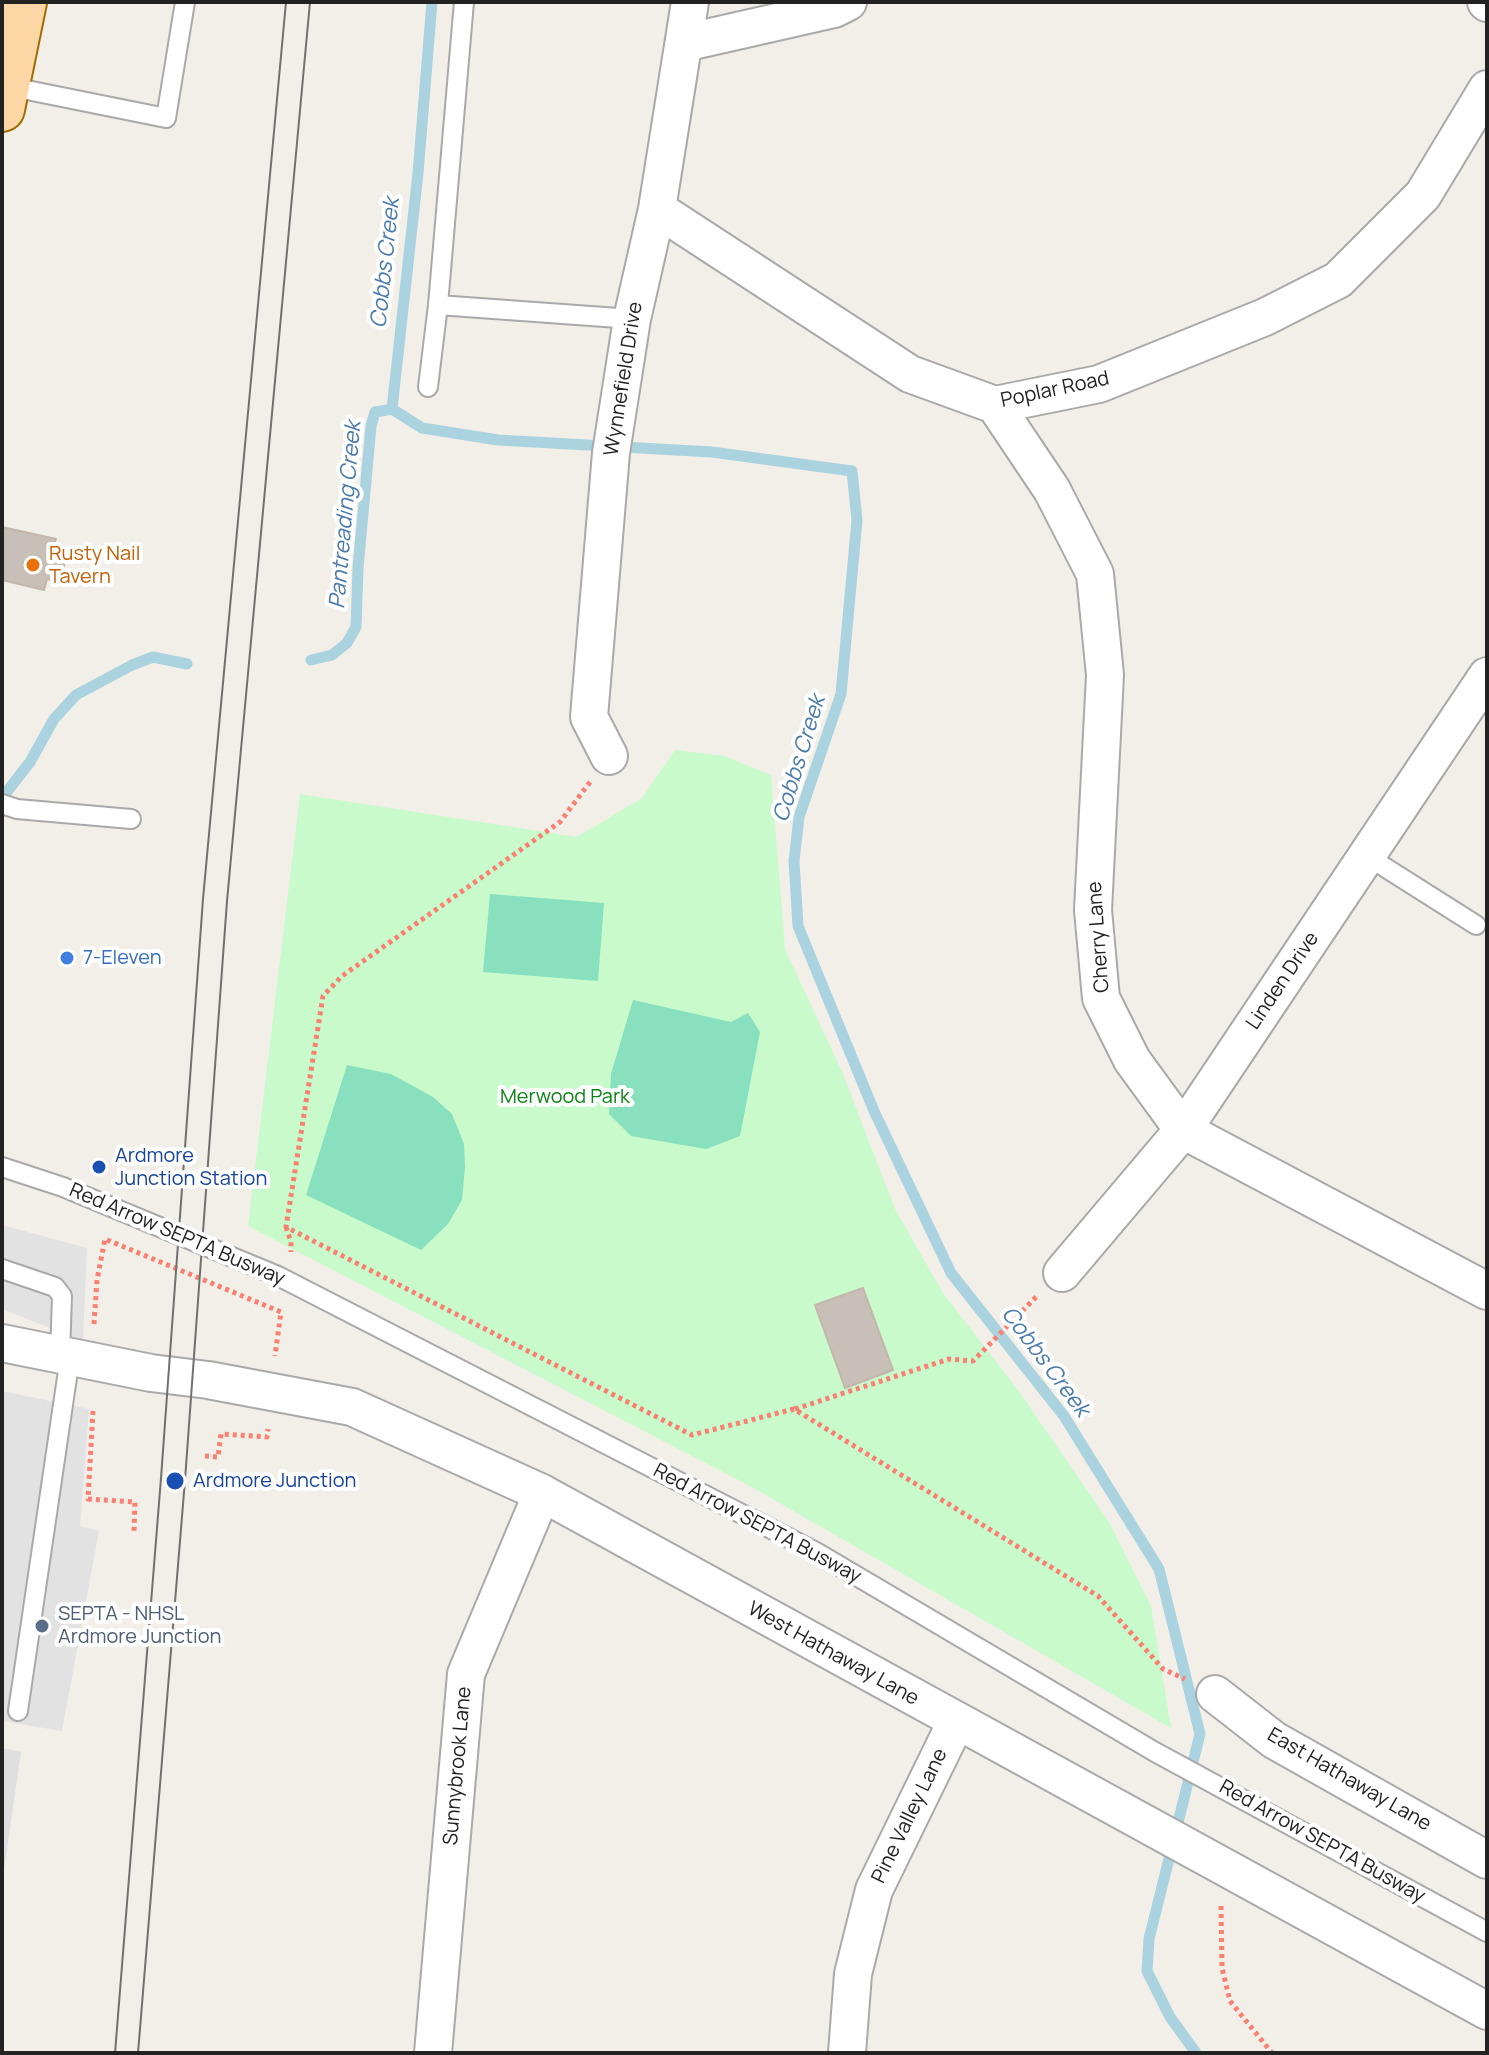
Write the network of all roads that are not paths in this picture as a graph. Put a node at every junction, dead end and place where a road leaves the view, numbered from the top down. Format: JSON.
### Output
{"nodes":[{"id":1,"x":24,"y":2,"type":"edge"},
{"id":2,"x":185,"y":2,"type":"edge"},
{"id":3,"x":464,"y":2,"type":"edge"},
{"id":4,"x":690,"y":2,"type":"edge"},
{"id":5,"x":848,"y":2,"type":"edge"},
{"id":6,"x":684,"y":43,"type":"junction"},
{"id":7,"x":6,"y":74,"type":"edge"},
{"id":8,"x":1487,"y":89,"type":"edge"},
{"id":9,"x":657,"y":209,"type":"junction"},
{"id":10,"x":438,"y":305,"type":"junction"},
{"id":11,"x":632,"y":319,"type":"junction"},
{"id":12,"x":428,"y":387,"type":"dead end"},
{"id":13,"x":995,"y":405,"type":"junction"},
{"id":14,"x":1487,"y":676,"type":"edge"},
{"id":15,"x":609,"y":756,"type":"road end"},
{"id":16,"x":10,"y":806,"type":"edge"},
{"id":17,"x":131,"y":819,"type":"dead end"},
{"id":18,"x":1367,"y":856,"type":"junction"},
{"id":19,"x":1476,"y":925,"type":"dead end"},
{"id":20,"x":1183,"y":1130,"type":"junction"},
{"id":21,"x":2,"y":1167,"type":"edge"},
{"id":22,"x":2,"y":1269,"type":"edge"},
{"id":23,"x":1062,"y":1273,"type":"dead end"},
{"id":24,"x":1487,"y":1291,"type":"edge"},
{"id":25,"x":2,"y":1343,"type":"edge"},
{"id":26,"x":75,"y":1350,"type":"junction"},
{"id":27,"x":542,"y":1493,"type":"junction"},
{"id":28,"x":1215,"y":1694,"type":"dead end"},
{"id":29,"x":18,"y":1711,"type":"dead end"},
{"id":30,"x":956,"y":1722,"type":"junction"},
{"id":31,"x":1487,"y":1860,"type":"edge"},
{"id":32,"x":1487,"y":1932,"type":"edge"},
{"id":33,"x":1487,"y":2011,"type":"edge"},
{"id":34,"x":433,"y":2053,"type":"edge"},
{"id":35,"x":847,"y":2053,"type":"edge"}],
"edges":[{"from":1,"to":7,"type":"main road"},
{"from":2,"to":7,"type":"lane"},
{"from":3,"to":10,"type":"lane"},
{"from":4,"to":6,"type":"street","name":"Wynnefield Drive"},
{"from":5,"to":6,"type":"street"},
{"from":6,"to":9,"type":"street","name":"Wynnefield Drive"},
{"from":8,"to":13,"type":"street","name":"Poplar Road"},
{"from":9,"to":11,"type":"street","name":"Wynnefield Drive"},
{"from":9,"to":13,"type":"street","name":"Poplar Road"},
{"from":10,"to":11,"type":"lane"},
{"from":10,"to":12,"type":"lane"},
{"from":11,"to":15,"type":"street","name":"Wynnefield Drive"},
{"from":13,"to":20,"type":"street","name":"Cherry Lane"},
{"from":14,"to":18,"type":"street","name":"Linden Drive"},
{"from":16,"to":17,"type":"lane"},
{"from":18,"to":19,"type":"lane"},
{"from":18,"to":20,"type":"street","name":"Linden Drive"},
{"from":20,"to":23,"type":"street","name":"Linden Drive"},
{"from":20,"to":24,"type":"street","name":"Cherry Lane"},
{"from":21,"to":32,"type":"lane","name":"Red Arrow SEPTA Busway"},
{"from":22,"to":26,"type":"lane"},
{"from":25,"to":26,"type":"street","name":"West Hathaway Lane"},
{"from":26,"to":27,"type":"street","name":"West Hathaway Lane"},
{"from":26,"to":29,"type":"lane"},
{"from":27,"to":30,"type":"street","name":"West Hathaway Lane"},
{"from":27,"to":34,"type":"street","name":"Sunnybrook Lane"},
{"from":28,"to":31,"type":"street","name":"East Hathaway Lane"},
{"from":30,"to":33,"type":"street","name":"West Hathaway Lane"},
{"from":30,"to":35,"type":"street","name":"Pine Valley Lane"}]}
